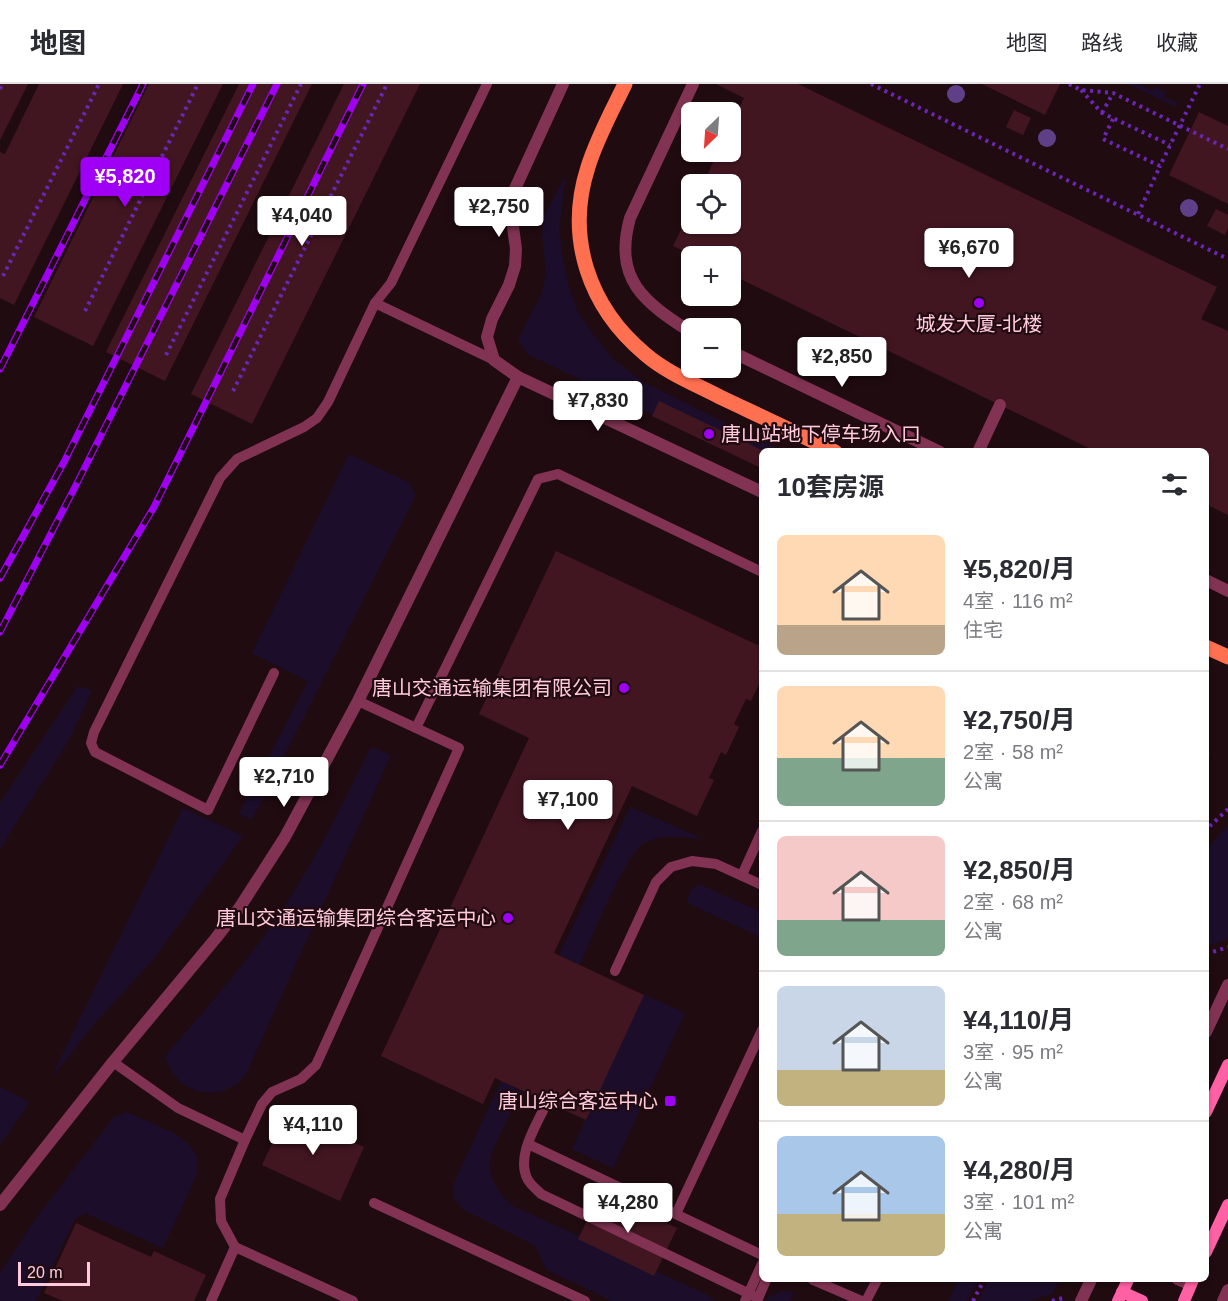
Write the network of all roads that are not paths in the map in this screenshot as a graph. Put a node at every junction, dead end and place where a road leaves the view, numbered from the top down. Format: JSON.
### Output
{"nodes":[{"id":1,"x":487,"y":84,"type":"edge"},
{"id":2,"x":563,"y":84,"type":"edge"},
{"id":3,"x":625,"y":84,"type":"edge"},
{"id":4,"x":693,"y":84,"type":"edge"},
{"id":5,"x":375,"y":303,"type":"junction"},
{"id":6,"x":681,"y":326,"type":"edge"},
{"id":7,"x":741,"y":356,"type":"edge"},
{"id":8,"x":494,"y":360,"type":"junction"},
{"id":9,"x":518,"y":377,"type":"junction"},
{"id":10,"x":1000,"y":405,"type":"dead end"},
{"id":11,"x":827,"y":448,"type":"edge"},
{"id":12,"x":932,"y":448,"type":"edge"},
{"id":13,"x":980,"y":448,"type":"edge"},
{"id":14,"x":759,"y":491,"type":"edge"},
{"id":15,"x":759,"y":571,"type":"edge"},
{"id":16,"x":1209,"y":582,"type":"edge"},
{"id":17,"x":1228,"y":591,"type":"edge"},
{"id":18,"x":1209,"y":648,"type":"edge"},
{"id":19,"x":1228,"y":657,"type":"edge"},
{"id":20,"x":274,"y":673,"type":"dead end"},
{"id":21,"x":358,"y":701,"type":"junction"},
{"id":22,"x":416,"y":728,"type":"junction"},
{"id":23,"x":759,"y":838,"type":"edge"},
{"id":24,"x":742,"y":875,"type":"junction"},
{"id":25,"x":759,"y":884,"type":"edge"},
{"id":26,"x":615,"y":971,"type":"dead end"},
{"id":27,"x":1228,"y":985,"type":"edge"},
{"id":28,"x":1209,"y":1026,"type":"edge"},
{"id":29,"x":759,"y":1036,"type":"edge"},
{"id":30,"x":113,"y":1062,"type":"junction"},
{"id":31,"x":1228,"y":1065,"type":"edge"},
{"id":32,"x":546,"y":1104,"type":"dead end"},
{"id":33,"x":1209,"y":1106,"type":"edge"},
{"id":34,"x":245,"y":1140,"type":"junction"},
{"id":35,"x":528,"y":1144,"type":"junction"},
{"id":36,"x":374,"y":1203,"type":"dead end"},
{"id":37,"x":0,"y":1205,"type":"edge"},
{"id":38,"x":1228,"y":1205,"type":"edge"},
{"id":39,"x":676,"y":1214,"type":"junction"},
{"id":40,"x":1210,"y":1231,"type":"edge"},
{"id":41,"x":235,"y":1247,"type":"junction"},
{"id":42,"x":759,"y":1254,"type":"edge"},
{"id":43,"x":759,"y":1274,"type":"edge"},
{"id":44,"x":764,"y":1282,"type":"edge"},
{"id":45,"x":818,"y":1282,"type":"edge"},
{"id":46,"x":876,"y":1282,"type":"edge"},
{"id":47,"x":1090,"y":1282,"type":"edge"},
{"id":48,"x":1127,"y":1282,"type":"edge"},
{"id":49,"x":1192,"y":1283,"type":"edge"},
{"id":50,"x":1228,"y":1290,"type":"edge"},
{"id":51,"x":1120,"y":1297,"type":"edge"},
{"id":52,"x":752,"y":1298,"type":"edge"},
{"id":53,"x":211,"y":1301,"type":"edge"},
{"id":54,"x":353,"y":1301,"type":"edge"},
{"id":55,"x":585,"y":1301,"type":"edge"},
{"id":56,"x":864,"y":1301,"type":"edge"},
{"id":57,"x":1081,"y":1301,"type":"edge"},
{"id":58,"x":1142,"y":1301,"type":"edge"},
{"id":59,"x":1184,"y":1301,"type":"edge"},
{"id":60,"x":1223,"y":1301,"type":"edge"}],
"edges":[{"from":1,"to":5,"type":"lane"},
{"from":2,"to":8,"type":"street"},
{"from":3,"to":11,"type":"main road"},
{"from":4,"to":6,"type":"street"},
{"from":5,"to":8,"type":"lane"},
{"from":5,"to":20,"type":"lane"},
{"from":7,"to":12,"type":"street"},
{"from":8,"to":9,"type":"street"},
{"from":9,"to":14,"type":"street"},
{"from":9,"to":21,"type":"street"},
{"from":10,"to":13,"type":"street"},
{"from":15,"to":22,"type":"lane"},
{"from":16,"to":17,"type":"street"},
{"from":18,"to":19,"type":"main road"},
{"from":21,"to":22,"type":"lane"},
{"from":21,"to":30,"type":"street"},
{"from":22,"to":34,"type":"lane"},
{"from":23,"to":24,"type":"lane"},
{"from":24,"to":25,"type":"lane"},
{"from":24,"to":26,"type":"lane"},
{"from":27,"to":28,"type":"street"},
{"from":29,"to":39,"type":"lane"},
{"from":30,"to":34,"type":"lane"},
{"from":30,"to":37,"type":"street"},
{"from":31,"to":33,"type":"main road"},
{"from":32,"to":35,"type":"lane"},
{"from":34,"to":41,"type":"lane"},
{"from":35,"to":39,"type":"lane"},
{"from":35,"to":52,"type":"lane"},
{"from":36,"to":55,"type":"lane"},
{"from":38,"to":40,"type":"main road"},
{"from":39,"to":42,"type":"lane"},
{"from":41,"to":53,"type":"lane"},
{"from":41,"to":54,"type":"lane"},
{"from":43,"to":52,"type":"lane"},
{"from":44,"to":52,"type":"lane"},
{"from":45,"to":56,"type":"lane"},
{"from":46,"to":56,"type":"lane"},
{"from":47,"to":57,"type":"street"},
{"from":48,"to":51,"type":"main road"},
{"from":49,"to":59,"type":"main road"},
{"from":50,"to":60,"type":"street"},
{"from":51,"to":58,"type":"main road"}]}
